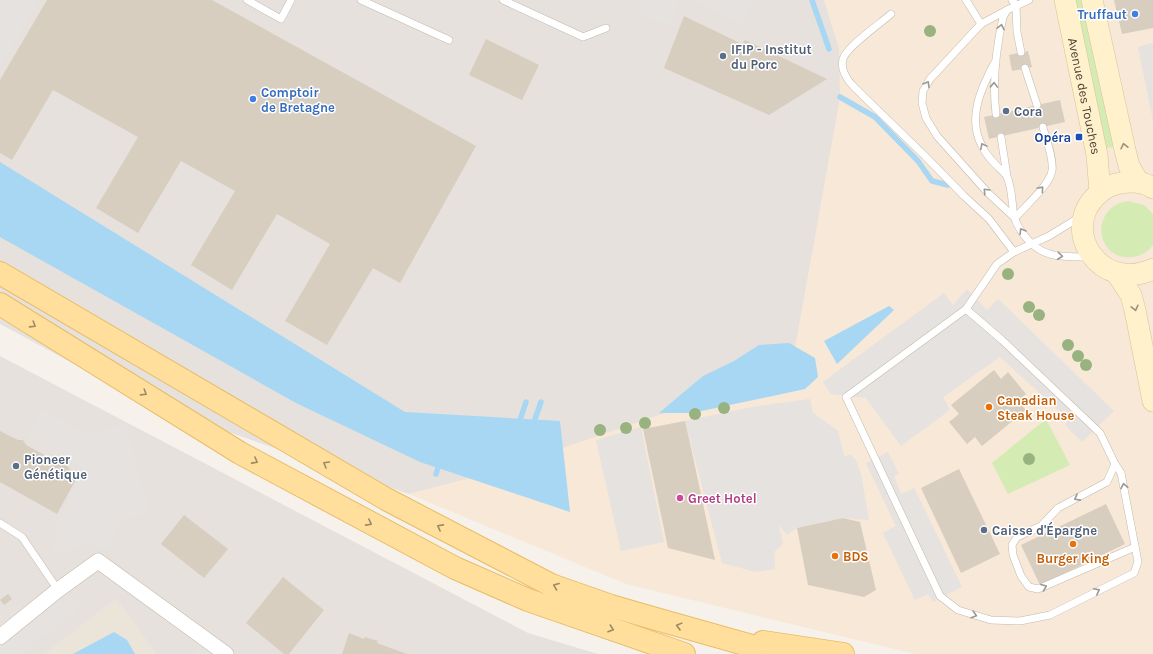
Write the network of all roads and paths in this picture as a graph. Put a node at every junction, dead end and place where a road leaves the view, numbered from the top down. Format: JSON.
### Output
{"nodes":[{"id":1,"x":247,"y":0,"type":"edge"},
{"id":2,"x":291,"y":0,"type":"edge"},
{"id":3,"x":361,"y":0,"type":"edge"},
{"id":4,"x":503,"y":0,"type":"edge"},
{"id":5,"x":966,"y":0,"type":"edge"},
{"id":6,"x":1029,"y":0,"type":"edge"},
{"id":7,"x":1064,"y":0,"type":"edge"},
{"id":8,"x":1092,"y":0,"type":"edge"},
{"id":9,"x":1014,"y":3,"type":"edge"},
{"id":10,"x":1007,"y":10,"type":"junction"},
{"id":11,"x":892,"y":14,"type":"dead end"},
{"id":12,"x":981,"y":24,"type":"junction"},
{"id":13,"x":606,"y":28,"type":"dead end"},
{"id":14,"x":449,"y":40,"type":"dead end"},
{"id":15,"x":1021,"y":52,"type":"dead end"},
{"id":16,"x":995,"y":62,"type":"junction"},
{"id":17,"x":1025,"y":68,"type":"dead end"},
{"id":18,"x":1037,"y":105,"type":"dead end"},
{"id":19,"x":996,"y":114,"type":"dead end"},
{"id":20,"x":1043,"y":127,"type":"dead end"},
{"id":21,"x":1001,"y":137,"type":"dead end"},
{"id":22,"x":1007,"y":177,"type":"junction"},
{"id":23,"x":1146,"y":185,"type":"edge"},
{"id":24,"x":1100,"y":192,"type":"junction"},
{"id":25,"x":1085,"y":213,"type":"junction"},
{"id":26,"x":1015,"y":218,"type":"junction"},
{"id":27,"x":1030,"y":244,"type":"junction"},
{"id":28,"x":1014,"y":252,"type":"junction"},
{"id":29,"x":1092,"y":257,"type":"junction"},
{"id":30,"x":1153,"y":269,"type":"edge"},
{"id":31,"x":0,"y":273,"type":"edge"},
{"id":32,"x":1117,"y":274,"type":"junction"},
{"id":33,"x":0,"y":304,"type":"edge"},
{"id":34,"x":966,"y":309,"type":"junction"},
{"id":35,"x":1153,"y":401,"type":"edge"},
{"id":36,"x":1114,"y":464,"type":"junction"},
{"id":37,"x":0,"y":523,"type":"edge"},
{"id":38,"x":1135,"y":546,"type":"junction"},
{"id":39,"x":58,"y":590,"type":"junction"},
{"id":40,"x":717,"y":636,"type":"junction"},
{"id":41,"x":0,"y":637,"type":"edge"},
{"id":42,"x":676,"y":651,"type":"edge"},
{"id":43,"x":226,"y":654,"type":"edge"},
{"id":44,"x":702,"y":654,"type":"edge"},
{"id":45,"x":780,"y":654,"type":"edge"},
{"id":46,"x":843,"y":654,"type":"edge"}],
"edges":[{"from":1,"to":2,"type":"lane"},
{"from":3,"to":14,"type":"lane"},
{"from":4,"to":13,"type":"lane"},
{"from":5,"to":12,"type":"lane"},
{"from":6,"to":9,"type":"lane"},
{"from":7,"to":24,"type":"street","name":"Avenue des Touches"},
{"from":23,"to":8,"type":"street","name":"Avenue des Touches","one_way":true},
{"from":9,"to":10,"type":"lane"},
{"from":9,"to":15,"type":"lane"},
{"from":10,"to":12,"type":"lane"},
{"from":16,"to":10,"type":"lane","one_way":true},
{"from":11,"to":28,"type":"lane"},
{"from":26,"to":12,"type":"lane","one_way":true},
{"from":19,"to":16,"type":"lane","one_way":true},
{"from":22,"to":16,"type":"lane","one_way":true},
{"from":17,"to":18,"type":"lane"},
{"from":26,"to":20,"type":"lane","one_way":true},
{"from":21,"to":22,"type":"lane"},
{"from":22,"to":26,"type":"lane"},
{"from":23,"to":24,"type":"street"},
{"from":24,"to":25,"type":"street"},
{"from":25,"to":27,"type":"lane"},
{"from":25,"to":29,"type":"street"},
{"from":27,"to":26,"type":"lane","one_way":true},
{"from":27,"to":28,"type":"lane"},
{"from":27,"to":29,"type":"lane","one_way":true},
{"from":28,"to":34,"type":"lane"},
{"from":29,"to":32,"type":"street"},
{"from":30,"to":32,"type":"street"},
{"from":40,"to":31,"type":"main road","one_way":true},
{"from":32,"to":35,"type":"street","one_way":true},
{"from":33,"to":42,"type":"main road","one_way":true},
{"from":34,"to":36,"type":"lane"},
{"from":34,"to":38,"type":"lane","one_way":true},
{"from":38,"to":36,"type":"lane","one_way":true},
{"from":36,"to":38,"type":"lane","one_way":true},
{"from":37,"to":39,"type":"lane"},
{"from":39,"to":41,"type":"street"},
{"from":39,"to":43,"type":"street"},
{"from":40,"to":45,"type":"main road"},
{"from":40,"to":46,"type":"main road"},
{"from":42,"to":44,"type":"main road"}]}
